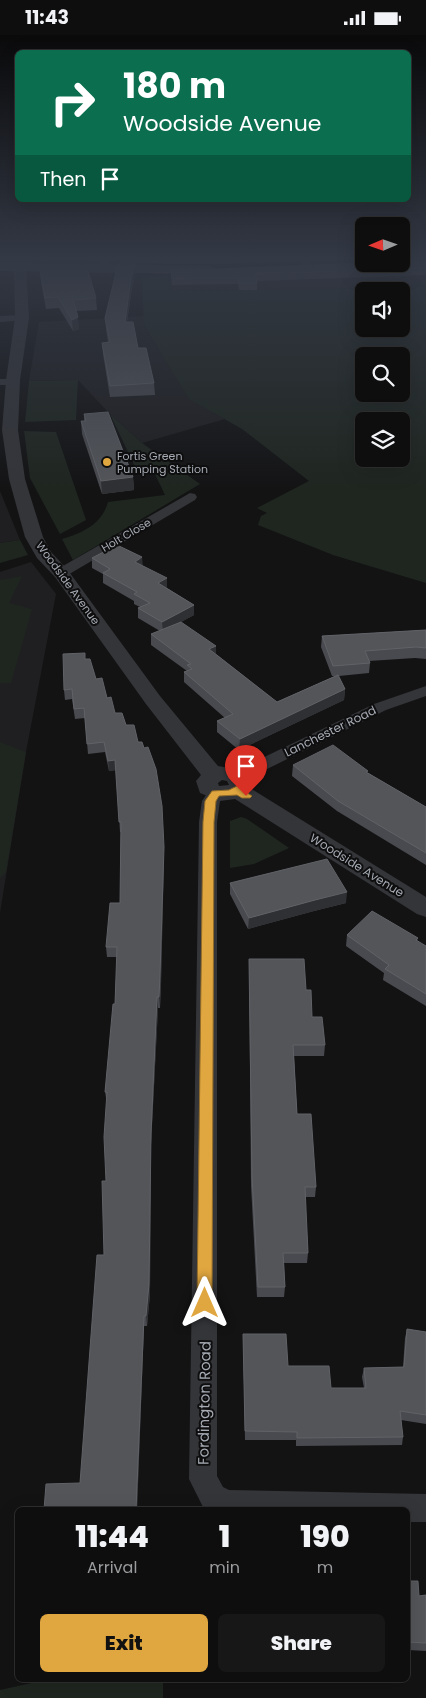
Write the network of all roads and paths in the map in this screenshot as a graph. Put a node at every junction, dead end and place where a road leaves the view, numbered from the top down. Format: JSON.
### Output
{"nodes":[{"id":1,"x":18,"y":336,"type":"edge"},
{"id":2,"x":6,"y":382,"type":"edge"},
{"id":3,"x":190,"y":497,"type":"dead end"},
{"id":4,"x":62,"y":573,"type":"junction"},
{"id":5,"x":426,"y":691,"type":"edge"},
{"id":6,"x":226,"y":784,"type":"junction"},
{"id":7,"x":426,"y":908,"type":"edge"},
{"id":8,"x":376,"y":1507,"type":"edge"},
{"id":9,"x":410,"y":1508,"type":"edge"},
{"id":10,"x":426,"y":1508,"type":"edge"}],
"edges":[{"from":1,"to":2,"type":"street","name":"Woodside Avenue"},
{"from":2,"to":4,"type":"street","name":"Woodside Avenue"},
{"from":3,"to":4,"type":"street","name":"Holt Close"},
{"from":4,"to":6,"type":"street","name":"Woodside Avenue"},
{"from":5,"to":6,"type":"street","name":"Lanchester Road"},
{"from":6,"to":7,"type":"street","name":"Woodside Avenue"},
{"from":6,"to":8,"type":"street","name":"Fordington Road"},
{"from":9,"to":10,"type":"street","name":"Fordington Road"}]}
